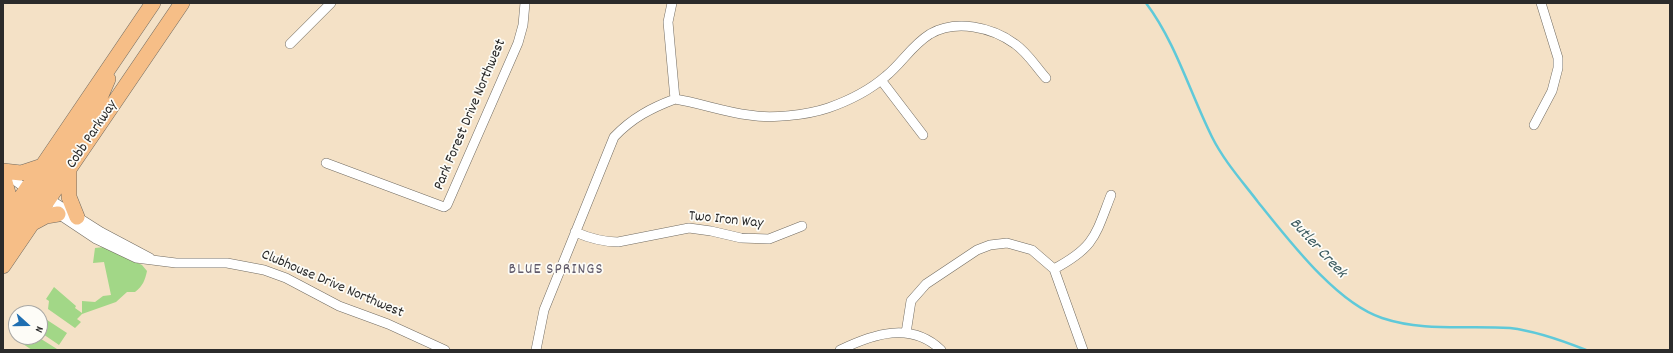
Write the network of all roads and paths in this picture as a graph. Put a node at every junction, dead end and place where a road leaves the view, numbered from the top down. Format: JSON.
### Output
{"nodes":[{"id":1,"x":152,"y":3,"type":"edge"},
{"id":2,"x":182,"y":3,"type":"edge"},
{"id":3,"x":331,"y":3,"type":"edge"},
{"id":4,"x":525,"y":3,"type":"edge"},
{"id":5,"x":672,"y":3,"type":"edge"},
{"id":6,"x":1541,"y":3,"type":"edge"},
{"id":7,"x":290,"y":44,"type":"dead end"},
{"id":8,"x":114,"y":60,"type":"junction"},
{"id":9,"x":1046,"y":78,"type":"dead end"},
{"id":10,"x":881,"y":80,"type":"junction"},
{"id":11,"x":675,"y":99,"type":"junction"},
{"id":12,"x":1534,"y":125,"type":"dead end"},
{"id":13,"x":923,"y":135,"type":"dead end"},
{"id":14,"x":326,"y":163,"type":"dead end"},
{"id":15,"x":42,"y":166,"type":"junction"},
{"id":16,"x":70,"y":169,"type":"junction"},
{"id":17,"x":3,"y":171,"type":"edge"},
{"id":18,"x":3,"y":175,"type":"edge"},
{"id":19,"x":1111,"y":195,"type":"dead end"},
{"id":20,"x":39,"y":197,"type":"junction"},
{"id":21,"x":58,"y":214,"type":"junction"},
{"id":22,"x":77,"y":217,"type":"junction"},
{"id":23,"x":6,"y":220,"type":"edge"},
{"id":24,"x":32,"y":224,"type":"junction"},
{"id":25,"x":802,"y":226,"type":"dead end"},
{"id":26,"x":575,"y":232,"type":"junction"},
{"id":27,"x":3,"y":246,"type":"edge"},
{"id":28,"x":155,"y":260,"type":"junction"},
{"id":29,"x":3,"y":266,"type":"edge"},
{"id":30,"x":1054,"y":269,"type":"junction"},
{"id":31,"x":906,"y":332,"type":"junction"},
{"id":32,"x":445,"y":350,"type":"edge"},
{"id":33,"x":536,"y":350,"type":"edge"},
{"id":34,"x":840,"y":350,"type":"edge"},
{"id":35,"x":941,"y":350,"type":"edge"},
{"id":36,"x":1083,"y":350,"type":"edge"}],
"edges":[{"from":1,"to":8,"type":"main road","name":"Cobb Parkway"},
{"from":2,"to":16,"type":"main road","name":"Cobb Parkway"},
{"from":3,"to":7,"type":"street"},
{"from":4,"to":14,"type":"street","name":"Park Forest Drive Northwest"},
{"from":5,"to":11,"type":"street"},
{"from":6,"to":12,"type":"street"},
{"from":8,"to":15,"type":"main road","name":"Cobb Parkway"},
{"from":8,"to":20,"type":"main road"},
{"from":9,"to":10,"type":"street"},
{"from":10,"to":11,"type":"street"},
{"from":10,"to":13,"type":"street"},
{"from":11,"to":26,"type":"street"},
{"from":15,"to":17,"type":"main road"},
{"from":15,"to":20,"type":"main road","name":"Cobb Parkway"},
{"from":16,"to":20,"type":"main road","name":"Cobb Parkway"},
{"from":16,"to":22,"type":"main road"},
{"from":17,"to":20,"type":"street"},
{"from":18,"to":23,"type":"main road"},
{"from":19,"to":30,"type":"street"},
{"from":20,"to":21,"type":"street","name":"Clubhouse Drive Northwest"},
{"from":20,"to":22,"type":"street","name":"Clubhouse Drive Northwest"},
{"from":20,"to":23,"type":"main road","name":"Cobb Parkway"},
{"from":20,"to":24,"type":"main road","name":"Cobb Parkway"},
{"from":20,"to":27,"type":"main road"},
{"from":21,"to":24,"type":"main road"},
{"from":21,"to":28,"type":"street","name":"Clubhouse Drive Northwest"},
{"from":22,"to":28,"type":"street","name":"Clubhouse Drive Northwest"},
{"from":24,"to":29,"type":"main road","name":"Cobb Parkway"},
{"from":25,"to":26,"type":"street","name":"Two Iron Way"},
{"from":26,"to":33,"type":"street"},
{"from":28,"to":32,"type":"street","name":"Clubhouse Drive Northwest"},
{"from":30,"to":31,"type":"street"},
{"from":30,"to":36,"type":"street"},
{"from":31,"to":34,"type":"street"},
{"from":31,"to":35,"type":"street"}]}
